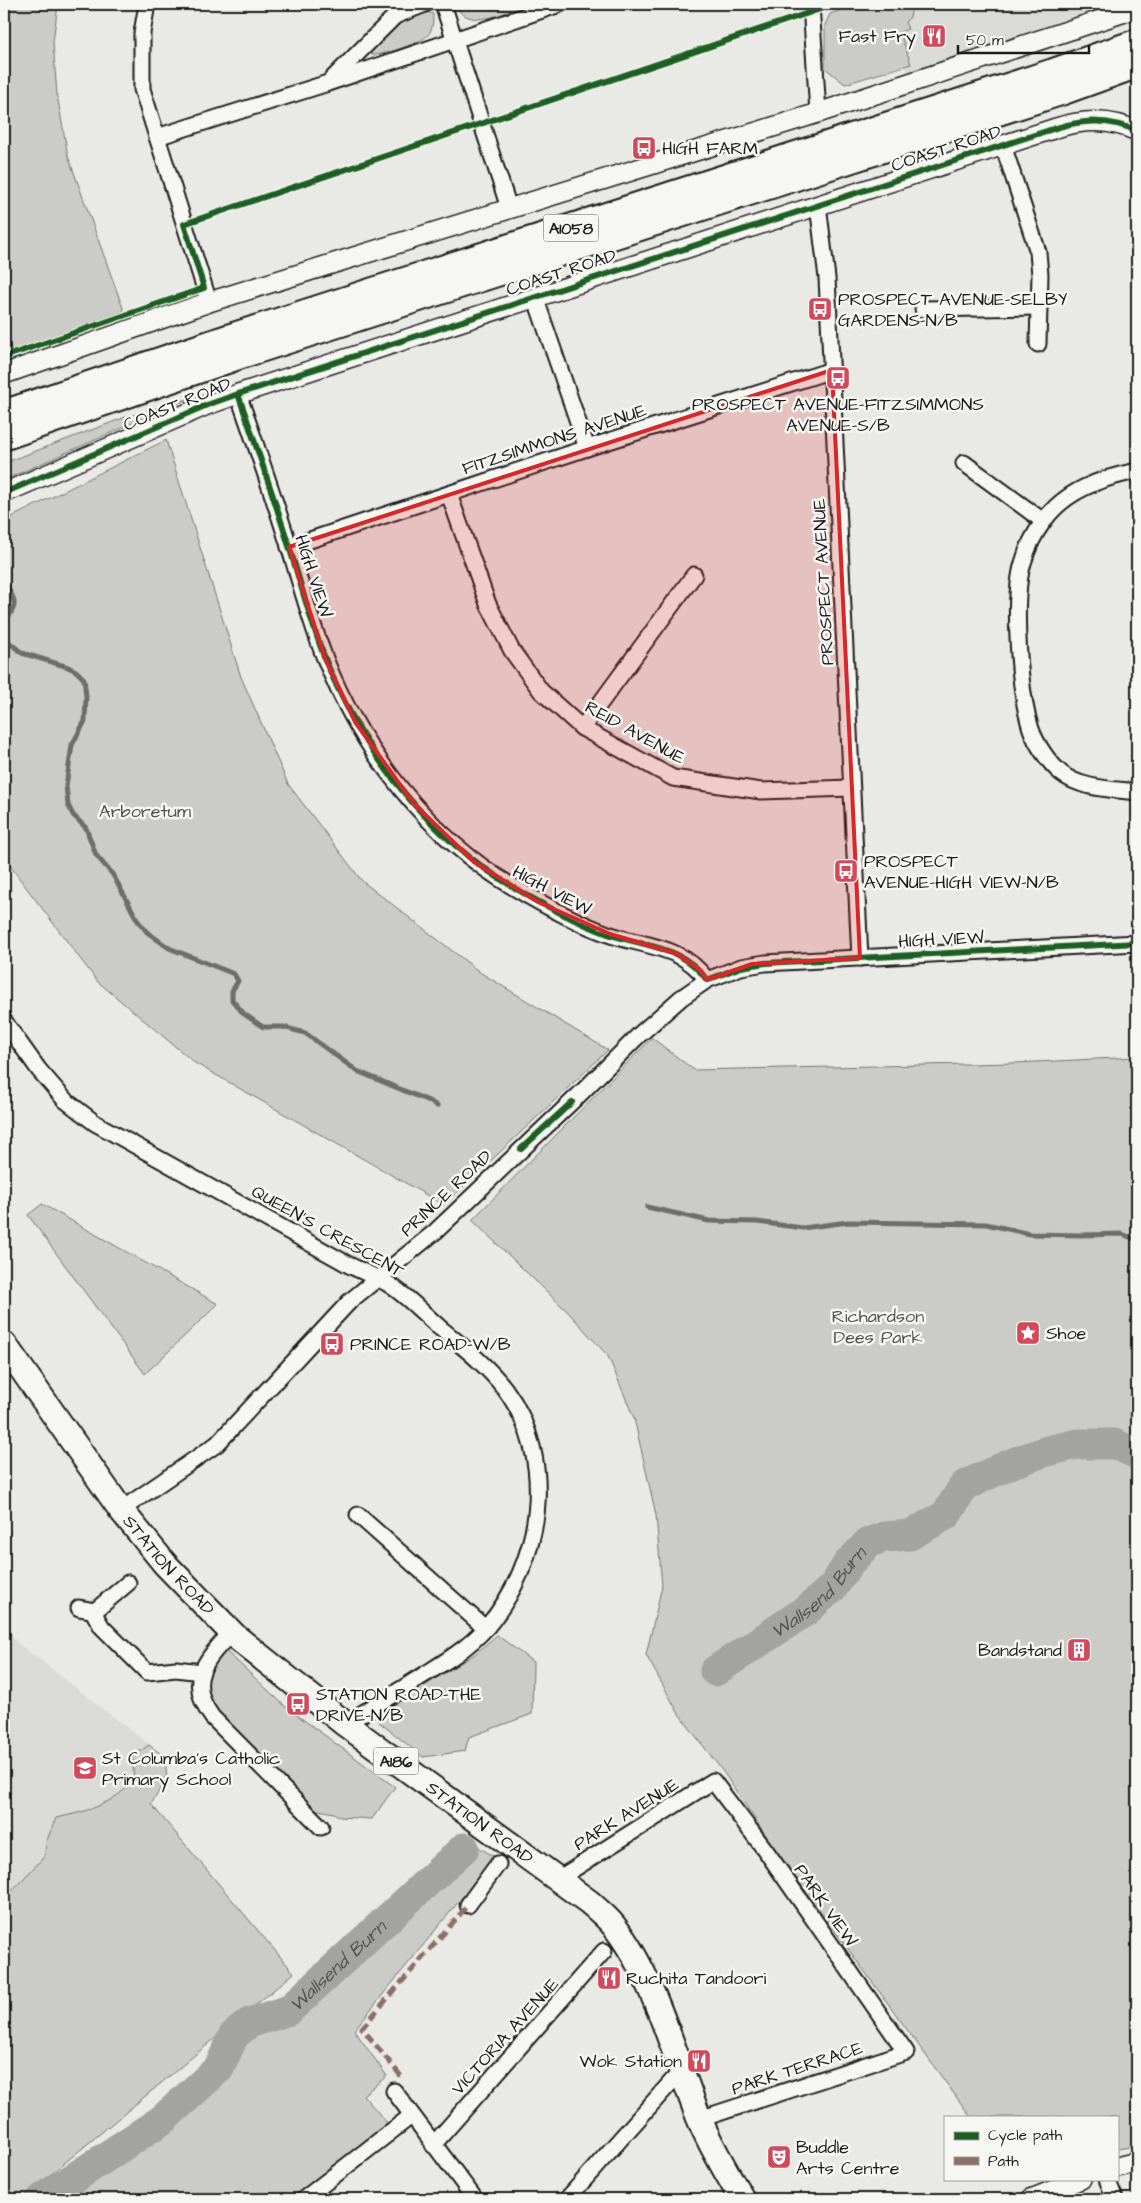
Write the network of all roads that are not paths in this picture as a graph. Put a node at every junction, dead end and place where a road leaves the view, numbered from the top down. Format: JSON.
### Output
{"nodes":[{"id":1,"x":147,"y":4,"type":"edge"},
{"id":2,"x":425,"y":4,"type":"edge"},
{"id":3,"x":443,"y":4,"type":"edge"},
{"id":4,"x":560,"y":4,"type":"edge"},
{"id":5,"x":811,"y":4,"type":"edge"},
{"id":6,"x":1137,"y":8,"type":"edge"},
{"id":7,"x":454,"y":40,"type":"junction"},
{"id":8,"x":1137,"y":42,"type":"edge"},
{"id":9,"x":1137,"y":65,"type":"edge"},
{"id":10,"x":328,"y":83,"type":"junction"},
{"id":11,"x":818,"y":112,"type":"junction"},
{"id":12,"x":1137,"y":132,"type":"edge"},
{"id":13,"x":157,"y":137,"type":"junction"},
{"id":14,"x":1003,"y":145,"type":"junction"},
{"id":15,"x":818,"y":205,"type":"junction"},
{"id":16,"x":509,"y":208,"type":"junction"},
{"id":17,"x":535,"y":297,"type":"junction"},
{"id":18,"x":209,"y":302,"type":"junction"},
{"id":19,"x":1039,"y":307,"type":"junction"},
{"id":20,"x":923,"y":309,"type":"dead end"},
{"id":21,"x":1038,"y":344,"type":"dead end"},
{"id":22,"x":832,"y":370,"type":"junction"},
{"id":23,"x":4,"y":374,"type":"edge"},
{"id":24,"x":238,"y":394,"type":"junction"},
{"id":25,"x":4,"y":413,"type":"edge"},
{"id":26,"x":4,"y":437,"type":"edge"},
{"id":27,"x":587,"y":448,"type":"junction"},
{"id":28,"x":964,"y":463,"type":"dead end"},
{"id":29,"x":1137,"y":471,"type":"edge"},
{"id":30,"x":4,"y":493,"type":"edge"},
{"id":31,"x":449,"y":494,"type":"junction"},
{"id":32,"x":1043,"y":521,"type":"junction"},
{"id":33,"x":289,"y":547,"type":"junction"},
{"id":34,"x":694,"y":575,"type":"dead end"},
{"id":35,"x":582,"y":728,"type":"junction"},
{"id":36,"x":851,"y":788,"type":"junction"},
{"id":37,"x":1137,"y":792,"type":"edge"},
{"id":38,"x":1137,"y":943,"type":"edge"},
{"id":39,"x":860,"y":958,"type":"junction"},
{"id":40,"x":707,"y":980,"type":"junction"},
{"id":41,"x":4,"y":1021,"type":"edge"},
{"id":42,"x":377,"y":1278,"type":"junction"},
{"id":43,"x":4,"y":1344,"type":"edge"},
{"id":44,"x":121,"y":1510,"type":"junction"},
{"id":45,"x":358,"y":1515,"type":"dead end"},
{"id":46,"x":128,"y":1583,"type":"dead end"},
{"id":47,"x":78,"y":1608,"type":"dead end"},
{"id":48,"x":95,"y":1611,"type":"junction"},
{"id":49,"x":486,"y":1628,"type":"junction"},
{"id":50,"x":232,"y":1632,"type":"junction"},
{"id":51,"x":201,"y":1672,"type":"junction"},
{"id":52,"x":345,"y":1724,"type":"junction"},
{"id":53,"x":714,"y":1781,"type":"joint"},
{"id":54,"x":322,"y":1827,"type":"dead end"},
{"id":55,"x":498,"y":1864,"type":"dead end"},
{"id":56,"x":558,"y":1879,"type":"junction"},
{"id":57,"x":468,"y":1905,"type":"dead end"},
{"id":58,"x":604,"y":1951,"type":"dead end"},
{"id":59,"x":906,"y":2052,"type":"joint"},
{"id":60,"x":681,"y":2071,"type":"junction"},
{"id":61,"x":394,"y":2090,"type":"dead end"},
{"id":62,"x":411,"y":2116,"type":"junction"},
{"id":63,"x":700,"y":2119,"type":"junction"},
{"id":64,"x":433,"y":2145,"type":"junction"},
{"id":65,"x":1137,"y":2162,"type":"edge"},
{"id":66,"x":1118,"y":2167,"type":"edge"},
{"id":67,"x":1078,"y":2180,"type":"edge"},
{"id":68,"x":1107,"y":2180,"type":"edge"},
{"id":69,"x":304,"y":2199,"type":"edge"},
{"id":70,"x":476,"y":2199,"type":"edge"},
{"id":71,"x":567,"y":2199,"type":"edge"},
{"id":72,"x":742,"y":2199,"type":"edge"},
{"id":73,"x":1031,"y":2199,"type":"edge"},
{"id":74,"x":1115,"y":2199,"type":"edge"}],
"edges":[{"from":1,"to":13,"type":"street"},
{"from":2,"to":10,"type":"street"},
{"from":3,"to":7,"type":"street"},
{"from":4,"to":7,"type":"street"},
{"from":5,"to":11,"type":"street"},
{"from":6,"to":11,"type":"street"},
{"from":7,"to":10,"type":"street"},
{"from":7,"to":16,"type":"street"},
{"from":8,"to":25,"type":"highway","number":"A1058"},
{"from":9,"to":26,"type":"highway","name":"COAST ROAD","number":"A1058"},
{"from":10,"to":13,"type":"street"},
{"from":11,"to":16,"type":"street"},
{"from":12,"to":14,"type":"street","name":"COAST ROAD"},
{"from":13,"to":18,"type":"street"},
{"from":14,"to":15,"type":"street","name":"COAST ROAD"},
{"from":14,"to":19,"type":"street"},
{"from":15,"to":17,"type":"street","name":"COAST ROAD"},
{"from":15,"to":22,"type":"street","name":"PROSPECT AVENUE"},
{"from":16,"to":18,"type":"street"},
{"from":17,"to":24,"type":"street","name":"COAST ROAD"},
{"from":17,"to":27,"type":"street"},
{"from":18,"to":23,"type":"street"},
{"from":19,"to":20,"type":"street"},
{"from":19,"to":21,"type":"street"},
{"from":22,"to":27,"type":"street","name":"FITZSIMMONS AVENUE"},
{"from":22,"to":36,"type":"street","name":"PROSPECT AVENUE"},
{"from":24,"to":30,"type":"street","name":"COAST ROAD"},
{"from":24,"to":33,"type":"street","name":"HIGH VIEW"},
{"from":27,"to":31,"type":"street","name":"FITZSIMMONS AVENUE"},
{"from":28,"to":32,"type":"street"},
{"from":29,"to":32,"type":"street"},
{"from":31,"to":33,"type":"street","name":"FITZSIMMONS AVENUE"},
{"from":31,"to":35,"type":"street","name":"REID AVENUE"},
{"from":32,"to":37,"type":"street"},
{"from":33,"to":40,"type":"street","name":"HIGH VIEW"},
{"from":34,"to":35,"type":"street"},
{"from":35,"to":36,"type":"street","name":"REID AVENUE"},
{"from":36,"to":39,"type":"street","name":"PROSPECT AVENUE"},
{"from":38,"to":39,"type":"street","name":"HIGH VIEW"},
{"from":39,"to":40,"type":"street","name":"HIGH VIEW"},
{"from":40,"to":42,"type":"street","name":"PRINCE ROAD"},
{"from":41,"to":42,"type":"street","name":"QUEEN'S CRESCENT"},
{"from":42,"to":44,"type":"street","name":"PRINCE ROAD"},
{"from":42,"to":49,"type":"street","name":"QUEEN'S CRESCENT"},
{"from":43,"to":44,"type":"main road","name":"STATION ROAD","number":"A186"},
{"from":44,"to":50,"type":"main road","name":"STATION ROAD","number":"A186"},
{"from":45,"to":49,"type":"street"},
{"from":46,"to":48,"type":"street"},
{"from":47,"to":48,"type":"street"},
{"from":48,"to":51,"type":"street"},
{"from":49,"to":52,"type":"street","name":"QUEEN'S CRESCENT"},
{"from":50,"to":51,"type":"street"},
{"from":50,"to":52,"type":"main road","name":"STATION ROAD","number":"A186"},
{"from":51,"to":54,"type":"street"},
{"from":52,"to":56,"type":"main road","name":"STATION ROAD","number":"A186"},
{"from":53,"to":56,"type":"street","name":"PARK AVENUE"},
{"from":53,"to":59,"type":"street","name":"PARK VIEW"},
{"from":55,"to":57,"type":"street"},
{"from":56,"to":60,"type":"main road","name":"STATION ROAD","number":"A186"},
{"from":58,"to":64,"type":"street","name":"VICTORIA AVENUE"},
{"from":59,"to":63,"type":"street","name":"PARK TERRACE"},
{"from":60,"to":63,"type":"main road","name":"STATION ROAD","number":"A186"},
{"from":60,"to":71,"type":"street"},
{"from":61,"to":62,"type":"street"},
{"from":62,"to":64,"type":"street"},
{"from":62,"to":69,"type":"street"},
{"from":63,"to":72,"type":"main road","name":"STATION ROAD","number":"A186"},
{"from":64,"to":70,"type":"street"},
{"from":65,"to":66,"type":"street"},
{"from":67,"to":73,"type":"street"},
{"from":68,"to":74,"type":"street"}]}
